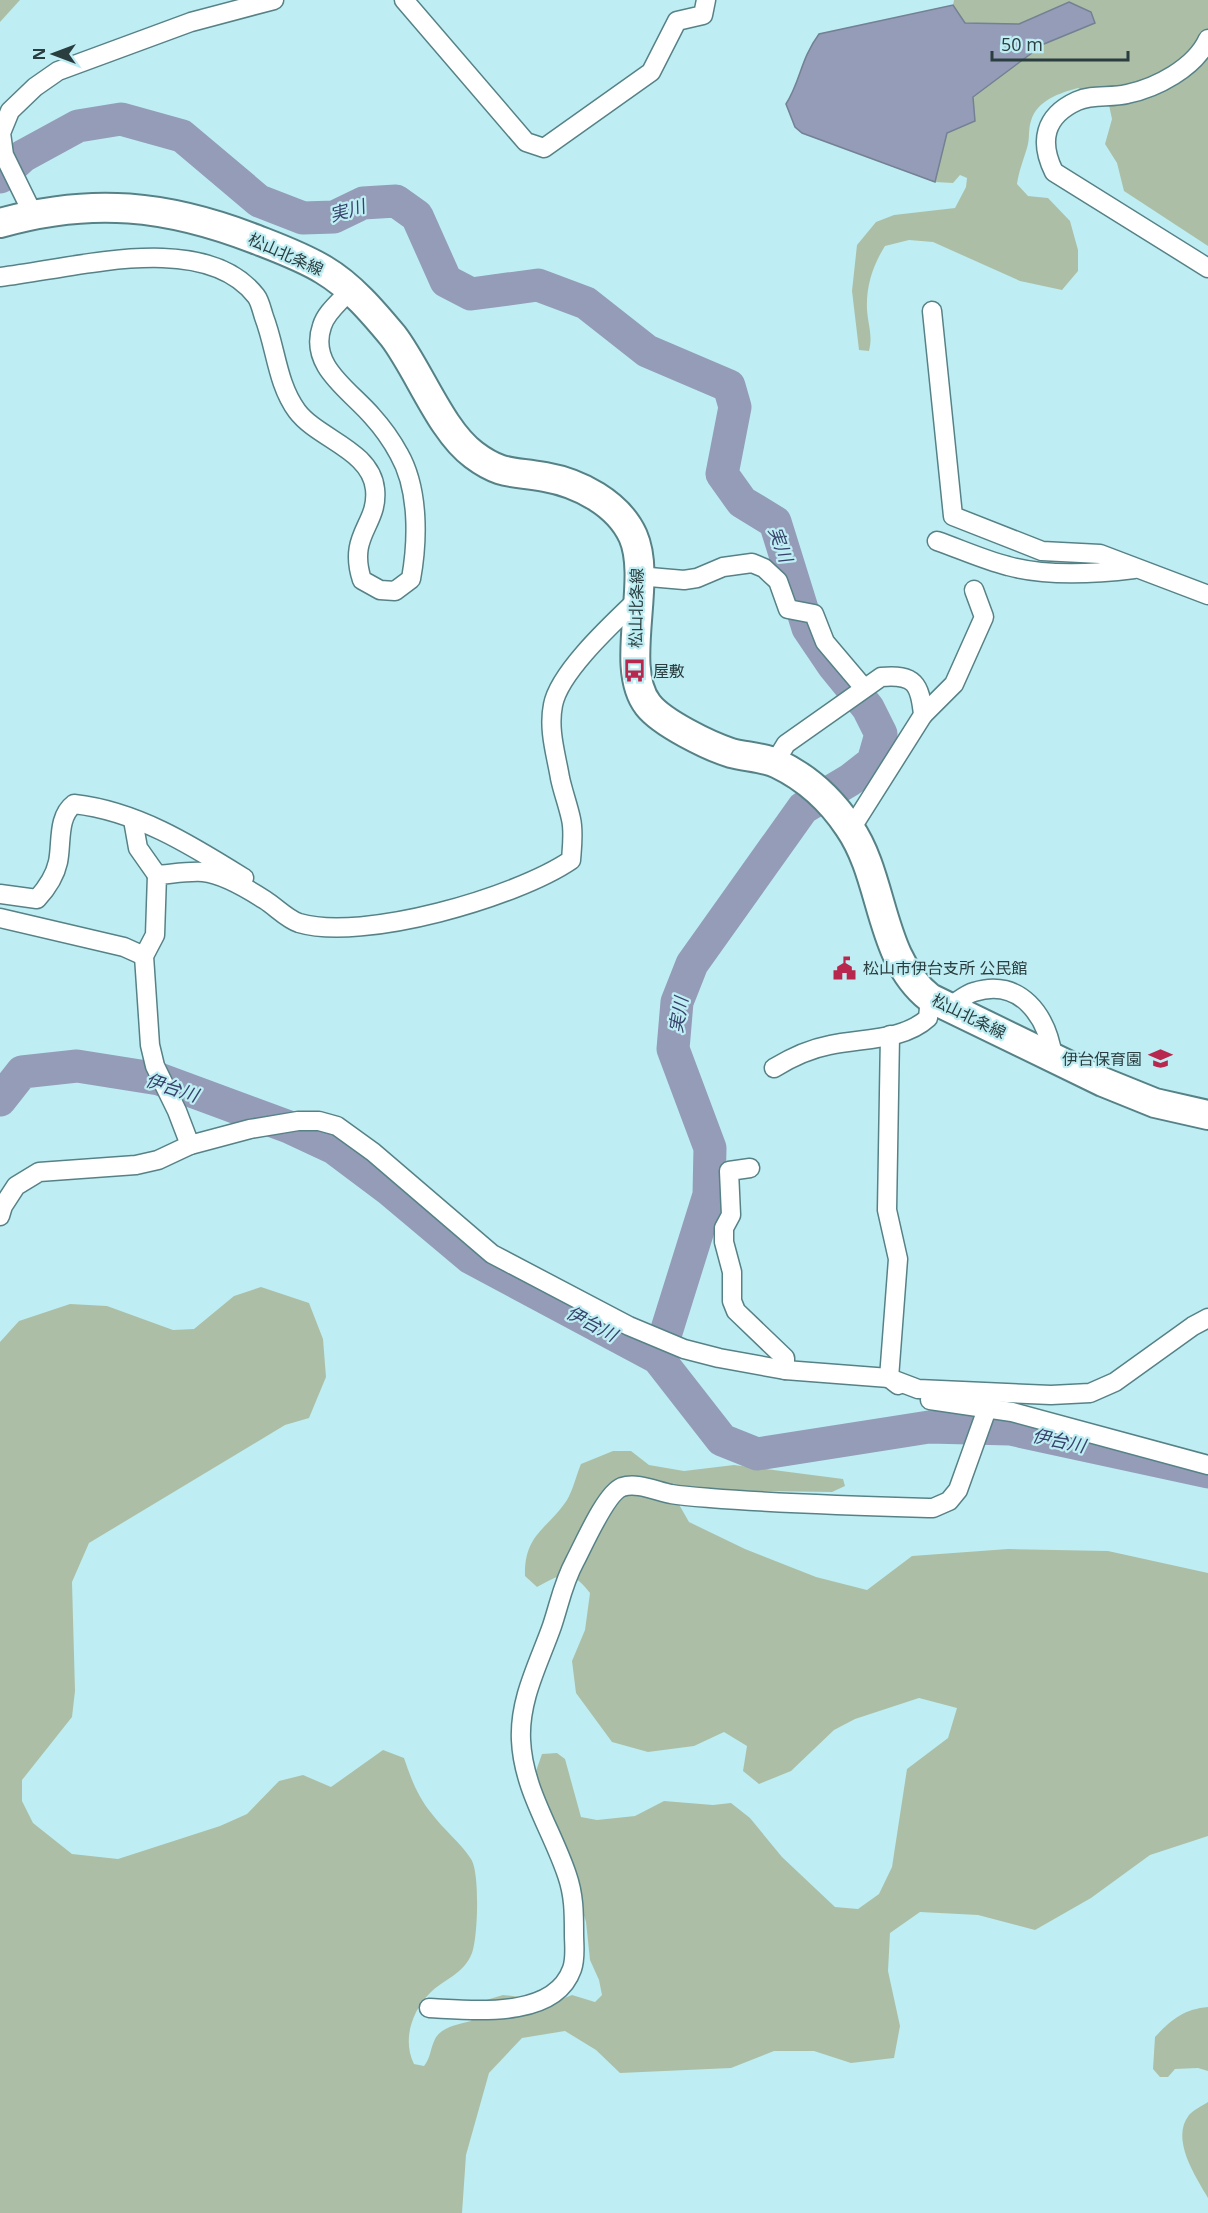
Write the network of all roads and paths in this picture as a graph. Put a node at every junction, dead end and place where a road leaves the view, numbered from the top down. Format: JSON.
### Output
{"nodes":[{"id":1,"x":274,"y":0,"type":"edge"},
{"id":2,"x":404,"y":0,"type":"edge"},
{"id":3,"x":706,"y":0,"type":"edge"},
{"id":4,"x":1208,"y":39,"type":"edge"},
{"id":5,"x":33,"y":214,"type":"junction"},
{"id":6,"x":0,"y":223,"type":"edge"},
{"id":7,"x":1208,"y":268,"type":"edge"},
{"id":8,"x":0,"y":277,"type":"edge"},
{"id":9,"x":350,"y":290,"type":"junction"},
{"id":10,"x":932,"y":311,"type":"dead end"},
{"id":11,"x":937,"y":541,"type":"dead end"},
{"id":12,"x":1137,"y":569,"type":"junction"},
{"id":13,"x":638,"y":587,"type":"junction"},
{"id":14,"x":974,"y":590,"type":"dead end"},
{"id":15,"x":1208,"y":595,"type":"edge"},
{"id":16,"x":858,"y":692,"type":"junction"},
{"id":17,"x":923,"y":715,"type":"junction"},
{"id":18,"x":775,"y":762,"type":"junction"},
{"id":19,"x":133,"y":819,"type":"junction"},
{"id":20,"x":851,"y":829,"type":"junction"},
{"id":21,"x":157,"y":874,"type":"junction"},
{"id":22,"x":0,"y":894,"type":"edge"},
{"id":23,"x":263,"y":899,"type":"junction"},
{"id":24,"x":0,"y":918,"type":"edge"},
{"id":25,"x":144,"y":956,"type":"junction"},
{"id":26,"x":940,"y":1002,"type":"junction"},
{"id":27,"x":890,"y":1035,"type":"junction"},
{"id":28,"x":1053,"y":1056,"type":"junction"},
{"id":29,"x":774,"y":1068,"type":"dead end"},
{"id":30,"x":1208,"y":1115,"type":"edge"},
{"id":31,"x":190,"y":1146,"type":"junction"},
{"id":32,"x":750,"y":1168,"type":"dead end"},
{"id":33,"x":0,"y":1216,"type":"edge"},
{"id":34,"x":1208,"y":1318,"type":"edge"},
{"id":35,"x":784,"y":1370,"type":"junction"},
{"id":36,"x":889,"y":1378,"type":"junction"},
{"id":37,"x":985,"y":1415,"type":"junction"},
{"id":38,"x":1208,"y":1465,"type":"edge"},
{"id":39,"x":429,"y":2008,"type":"dead end"}],
"edges":[{"from":1,"to":5,"type":"street"},
{"from":2,"to":3,"type":"street"},
{"from":4,"to":7,"type":"street"},
{"from":5,"to":6,"type":"main road","name":"松山北条線"},
{"from":5,"to":9,"type":"main road","name":"松山北条線"},
{"from":8,"to":9,"type":"street"},
{"from":9,"to":13,"type":"main road","name":"松山北条線"},
{"from":10,"to":12,"type":"street"},
{"from":11,"to":12,"type":"street"},
{"from":12,"to":15,"type":"street"},
{"from":13,"to":16,"type":"street"},
{"from":13,"to":18,"type":"main road","name":"松山北条線"},
{"from":13,"to":23,"type":"street"},
{"from":14,"to":17,"type":"street"},
{"from":16,"to":17,"type":"street"},
{"from":16,"to":18,"type":"street"},
{"from":17,"to":20,"type":"street"},
{"from":18,"to":20,"type":"main road","name":"松山北条線"},
{"from":19,"to":21,"type":"street"},
{"from":19,"to":22,"type":"street"},
{"from":19,"to":23,"type":"street"},
{"from":20,"to":26,"type":"main road","name":"松山北条線"},
{"from":21,"to":23,"type":"street"},
{"from":21,"to":25,"type":"street"},
{"from":24,"to":25,"type":"street"},
{"from":25,"to":31,"type":"street"},
{"from":26,"to":27,"type":"street"},
{"from":26,"to":28,"type":"main road","name":"松山北条線"},
{"from":26,"to":28,"type":"street"},
{"from":27,"to":29,"type":"street"},
{"from":27,"to":36,"type":"street"},
{"from":28,"to":30,"type":"main road","name":"松山北条線"},
{"from":31,"to":33,"type":"street"},
{"from":31,"to":35,"type":"street"},
{"from":32,"to":35,"type":"street"},
{"from":34,"to":36,"type":"street"},
{"from":35,"to":36,"type":"street"},
{"from":36,"to":37,"type":"street"},
{"from":37,"to":38,"type":"street"},
{"from":37,"to":39,"type":"street"}]}
